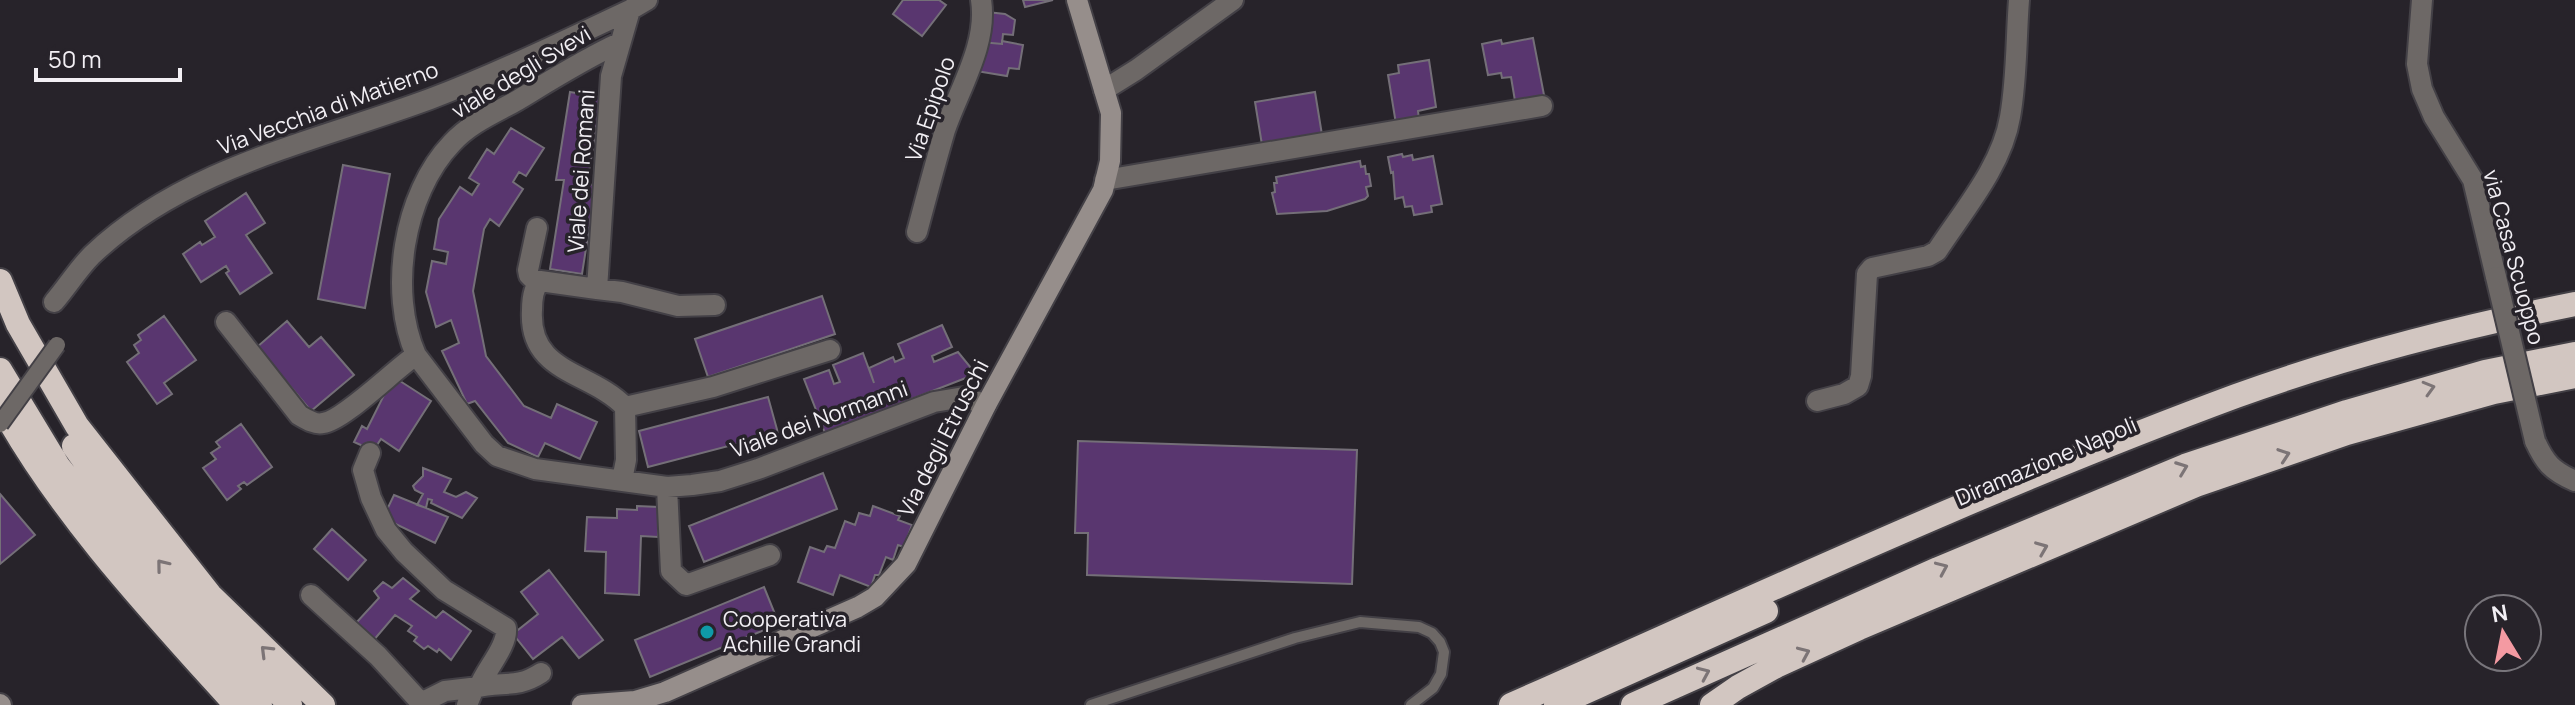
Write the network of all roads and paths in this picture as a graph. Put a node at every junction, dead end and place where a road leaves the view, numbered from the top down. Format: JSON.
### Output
{"nodes":[{"id":1,"x":981,"y":0,"type":"edge"},
{"id":2,"x":1077,"y":0,"type":"edge"},
{"id":3,"x":1233,"y":0,"type":"edge"},
{"id":4,"x":2019,"y":0,"type":"edge"},
{"id":5,"x":2422,"y":0,"type":"edge"},
{"id":6,"x":638,"y":5,"type":"edge"},
{"id":7,"x":619,"y":43,"type":"junction"},
{"id":8,"x":1104,"y":90,"type":"junction"},
{"id":9,"x":1542,"y":106,"type":"dead end"},
{"id":10,"x":1431,"y":138,"type":"dead end"},
{"id":11,"x":1104,"y":185,"type":"junction"},
{"id":12,"x":537,"y":228,"type":"dead end"},
{"id":13,"x":917,"y":232,"type":"dead end"},
{"id":14,"x":0,"y":281,"type":"edge"},
{"id":15,"x":537,"y":283,"type":"junction"},
{"id":16,"x":597,"y":289,"type":"junction"},
{"id":17,"x":54,"y":302,"type":"dead end"},
{"id":18,"x":2575,"y":304,"type":"edge"},
{"id":19,"x":715,"y":305,"type":"dead end"},
{"id":20,"x":2575,"y":318,"type":"edge"},
{"id":21,"x":226,"y":322,"type":"dead end"},
{"id":22,"x":0,"y":325,"type":"edge"},
{"id":23,"x":57,"y":345,"type":"dead end"},
{"id":24,"x":830,"y":350,"type":"dead end"},
{"id":25,"x":2575,"y":354,"type":"edge"},
{"id":26,"x":416,"y":355,"type":"junction"},
{"id":27,"x":0,"y":370,"type":"edge"},
{"id":28,"x":2575,"y":376,"type":"edge"},
{"id":29,"x":1817,"y":401,"type":"dead end"},
{"id":30,"x":0,"y":404,"type":"edge"},
{"id":31,"x":986,"y":405,"type":"junction"},
{"id":32,"x":625,"y":407,"type":"junction"},
{"id":33,"x":0,"y":424,"type":"edge"},
{"id":34,"x":370,"y":453,"type":"dead end"},
{"id":35,"x":622,"y":480,"type":"junction"},
{"id":36,"x":2575,"y":481,"type":"edge"},
{"id":37,"x":667,"y":487,"type":"junction"},
{"id":38,"x":770,"y":555,"type":"dead end"},
{"id":39,"x":311,"y":595,"type":"dead end"},
{"id":40,"x":541,"y":673,"type":"dead end"},
{"id":41,"x":479,"y":687,"type":"junction"},
{"id":42,"x":422,"y":704,"type":"edge"},
{"id":43,"x":236,"y":705,"type":"edge"},
{"id":44,"x":260,"y":705,"type":"edge"},
{"id":45,"x":290,"y":705,"type":"edge"},
{"id":46,"x":323,"y":705,"type":"edge"},
{"id":47,"x":467,"y":705,"type":"edge"},
{"id":48,"x":582,"y":705,"type":"edge"},
{"id":49,"x":1091,"y":705,"type":"edge"},
{"id":50,"x":1411,"y":705,"type":"edge"},
{"id":51,"x":1511,"y":705,"type":"edge"},
{"id":52,"x":1556,"y":705,"type":"edge"},
{"id":53,"x":1633,"y":705,"type":"edge"},
{"id":54,"x":1712,"y":705,"type":"edge"}],
"edges":[{"from":1,"to":13,"type":"street","name":"Via Epipolo"},
{"from":2,"to":8,"type":"main road","name":"Via degli Etruschi"},
{"from":3,"to":8,"type":"street"},
{"from":4,"to":29,"type":"street"},
{"from":5,"to":36,"type":"street","name":"via Casa Scuoppo","bridge":true},
{"from":6,"to":7,"type":"street","name":"Viale dei Romani"},
{"from":6,"to":17,"type":"street","name":"Via Vecchia di Matierno"},
{"from":7,"to":16,"type":"street","name":"Viale dei Romani"},
{"from":7,"to":26,"type":"street","name":"viale degli Svevi"},
{"from":8,"to":11,"type":"main road","name":"Via degli Etruschi"},
{"from":9,"to":11,"type":"street"},
{"from":10,"to":11,"type":"street"},
{"from":11,"to":31,"type":"main road","name":"Via degli Etruschi"},
{"from":12,"to":15,"type":"street","name":"Viale dei Romani"},
{"from":46,"to":14,"type":"highway","one_way":true},
{"from":15,"to":16,"type":"street","name":"Viale dei Romani"},
{"from":15,"to":32,"type":"street","name":"Viale dei Romani"},
{"from":16,"to":19,"type":"street","name":"Viale dei Romani"},
{"from":18,"to":51,"type":"highway"},
{"from":20,"to":52,"type":"highway","name":"Diramazione Napoli"},
{"from":21,"to":26,"type":"street"},
{"from":45,"to":22,"type":"highway","one_way":true},
{"from":23,"to":33,"type":"street","bridge":true},
{"from":24,"to":32,"type":"street"},
{"from":53,"to":25,"type":"highway","one_way":true},
{"from":26,"to":35,"type":"street","name":"viale degli Svevi"},
{"from":27,"to":44,"type":"highway"},
{"from":54,"to":28,"type":"highway","one_way":true},
{"from":30,"to":43,"type":"highway"},
{"from":31,"to":37,"type":"street","name":"Viale dei Normanni"},
{"from":31,"to":48,"type":"main road","name":"Via degli Etruschi"},
{"from":32,"to":35,"type":"street"},
{"from":34,"to":41,"type":"street"},
{"from":35,"to":37,"type":"street","name":"Viale dei Normanni"},
{"from":37,"to":38,"type":"street"},
{"from":39,"to":42,"type":"street"},
{"from":40,"to":41,"type":"street"},
{"from":41,"to":42,"type":"street"},
{"from":41,"to":47,"type":"street"},
{"from":49,"to":50,"type":"lane"}]}
